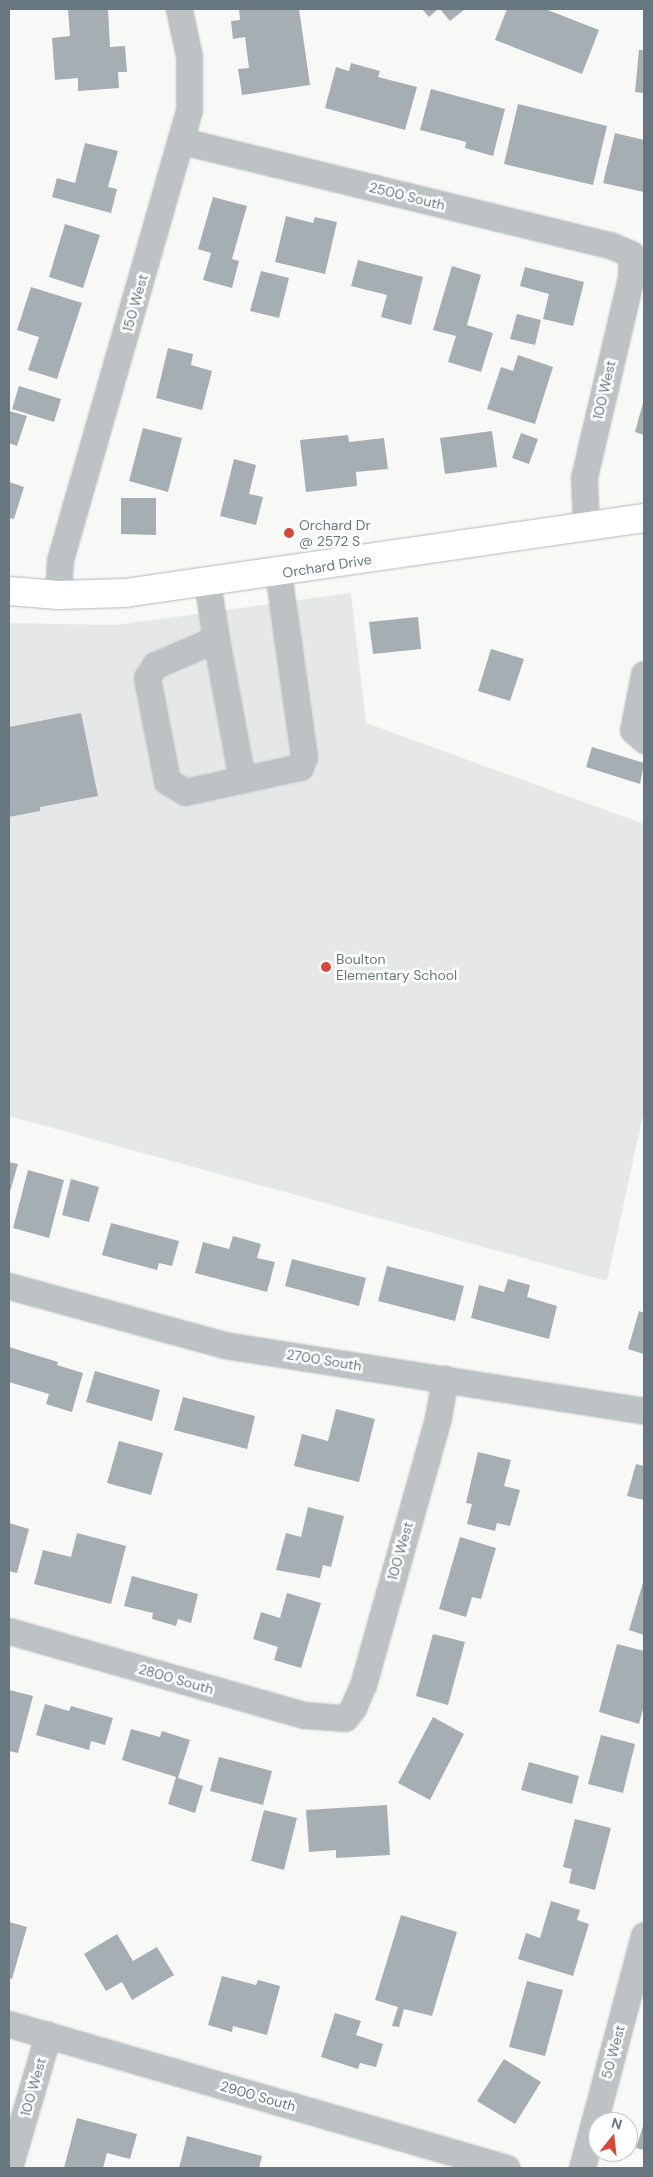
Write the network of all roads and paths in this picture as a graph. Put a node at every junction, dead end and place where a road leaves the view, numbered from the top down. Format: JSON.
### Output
{"nodes":[{"id":1,"x":178,"y":9,"type":"edge"},
{"id":2,"x":182,"y":141,"type":"junction"},
{"id":3,"x":631,"y":254,"type":"joint"},
{"id":4,"x":644,"y":518,"type":"edge"},
{"id":5,"x":586,"y":527,"type":"junction"},
{"id":6,"x":278,"y":573,"type":"junction"},
{"id":7,"x":207,"y":582,"type":"junction"},
{"id":8,"x":9,"y":591,"type":"edge"},
{"id":9,"x":58,"y":595,"type":"junction"},
{"id":10,"x":216,"y":639,"type":"junction"},
{"id":11,"x":644,"y":674,"type":"edge"},
{"id":12,"x":644,"y":740,"type":"edge"},
{"id":13,"x":242,"y":779,"type":"junction"},
{"id":14,"x":9,"y":1286,"type":"edge"},
{"id":15,"x":445,"y":1379,"type":"junction"},
{"id":16,"x":644,"y":1411,"type":"edge"},
{"id":17,"x":9,"y":1631,"type":"edge"},
{"id":18,"x":345,"y":1718,"type":"joint"},
{"id":19,"x":644,"y":1935,"type":"edge"},
{"id":20,"x":9,"y":2024,"type":"edge"},
{"id":21,"x":48,"y":2036,"type":"junction"},
{"id":22,"x":9,"y":2168,"type":"edge"},
{"id":23,"x":507,"y":2168,"type":"edge"},
{"id":24,"x":582,"y":2168,"type":"edge"}],
"edges":[{"from":1,"to":2,"type":"street","name":"150 West"},
{"from":2,"to":3,"type":"street","name":"2500 South"},
{"from":2,"to":9,"type":"street","name":"150 West"},
{"from":3,"to":5,"type":"street","name":"100 West"},
{"from":4,"to":5,"type":"main road","name":"Orchard Drive"},
{"from":5,"to":6,"type":"main road","name":"Orchard Drive"},
{"from":6,"to":7,"type":"main road","name":"Orchard Drive"},
{"from":6,"to":13,"type":"street"},
{"from":7,"to":9,"type":"main road","name":"Orchard Drive"},
{"from":7,"to":10,"type":"street"},
{"from":8,"to":9,"type":"main road","name":"Orchard Drive"},
{"from":10,"to":13,"type":"street"},
{"from":10,"to":13,"type":"street"},
{"from":11,"to":12,"type":"street"},
{"from":14,"to":15,"type":"street","name":"2700 South"},
{"from":15,"to":16,"type":"street","name":"2700 South"},
{"from":15,"to":18,"type":"street","name":"100 West"},
{"from":17,"to":18,"type":"street","name":"2800 South"},
{"from":19,"to":24,"type":"street","name":"50 West"},
{"from":20,"to":21,"type":"street","name":"2900 South"},
{"from":21,"to":22,"type":"street","name":"100 West"},
{"from":21,"to":23,"type":"street","name":"2900 South"}]}
